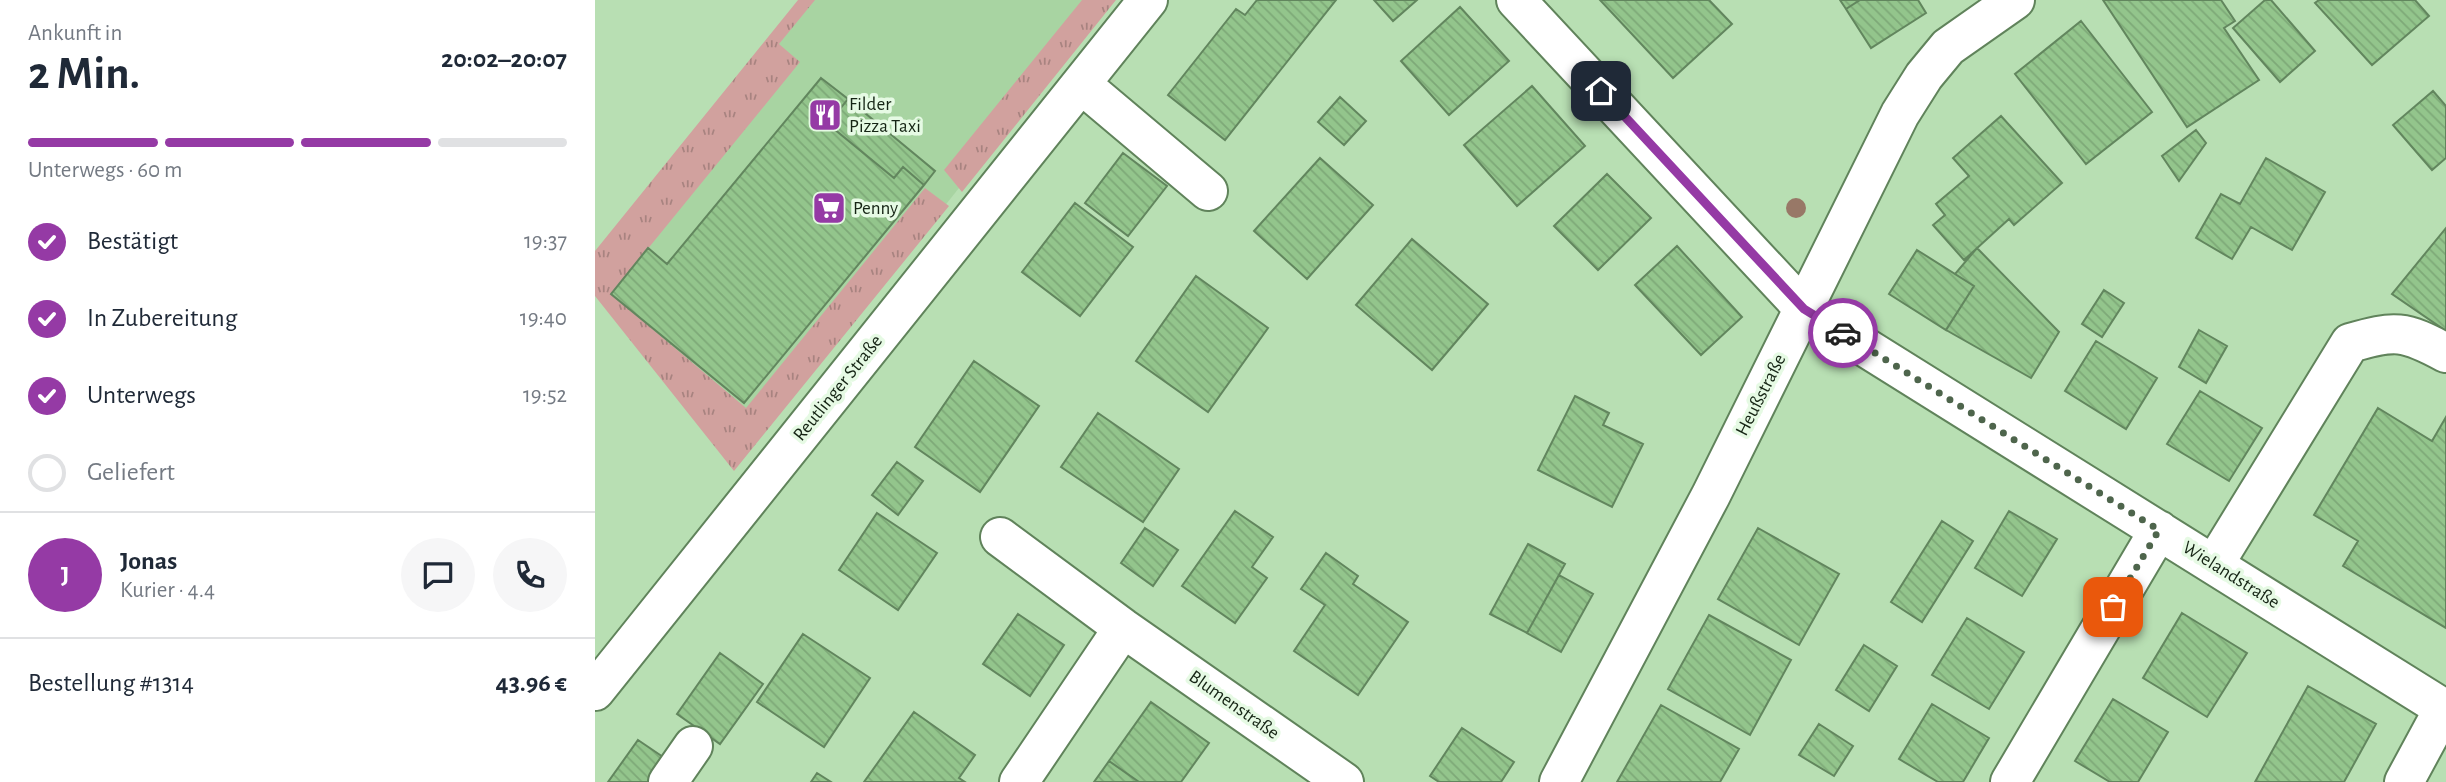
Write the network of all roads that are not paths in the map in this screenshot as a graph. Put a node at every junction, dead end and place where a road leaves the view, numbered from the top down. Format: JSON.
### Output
{"nodes":[{"id":1,"x":1148,"y":0,"type":"edge"},
{"id":2,"x":1516,"y":0,"type":"edge"},
{"id":3,"x":2015,"y":0,"type":"edge"},
{"id":4,"x":1081,"y":85,"type":"junction"},
{"id":5,"x":1208,"y":191,"type":"dead end"},
{"id":6,"x":1804,"y":309,"type":"junction"},
{"id":7,"x":2446,"y":353,"type":"edge"},
{"id":8,"x":2159,"y":530,"type":"junction"},
{"id":9,"x":1000,"y":537,"type":"dead end"},
{"id":10,"x":2215,"y":563,"type":"junction"},
{"id":11,"x":1123,"y":628,"type":"junction"},
{"id":12,"x":595,"y":691,"type":"edge"},
{"id":13,"x":2445,"y":709,"type":"edge"},
{"id":14,"x":693,"y":746,"type":"dead end"},
{"id":15,"x":668,"y":782,"type":"edge"},
{"id":16,"x":1019,"y":782,"type":"edge"},
{"id":17,"x":1344,"y":782,"type":"edge"},
{"id":18,"x":1559,"y":782,"type":"edge"},
{"id":19,"x":2010,"y":782,"type":"edge"},
{"id":20,"x":2405,"y":782,"type":"edge"}],
"edges":[{"from":1,"to":4,"type":"street","name":"Reutlinger Straße"},
{"from":2,"to":6,"type":"street","name":"Wielandstraße"},
{"from":3,"to":6,"type":"street","name":"Heußstraße"},
{"from":4,"to":5,"type":"street"},
{"from":4,"to":12,"type":"street","name":"Reutlinger Straße"},
{"from":6,"to":8,"type":"street","name":"Wielandstraße"},
{"from":6,"to":18,"type":"street","name":"Heußstraße"},
{"from":7,"to":10,"type":"street"},
{"from":8,"to":10,"type":"street","name":"Wielandstraße"},
{"from":8,"to":19,"type":"street"},
{"from":9,"to":11,"type":"street","name":"Blumenstraße"},
{"from":10,"to":13,"type":"street","name":"Wielandstraße"},
{"from":11,"to":16,"type":"street"},
{"from":11,"to":17,"type":"street","name":"Blumenstraße"},
{"from":13,"to":20,"type":"street"},
{"from":14,"to":15,"type":"street"}]}
